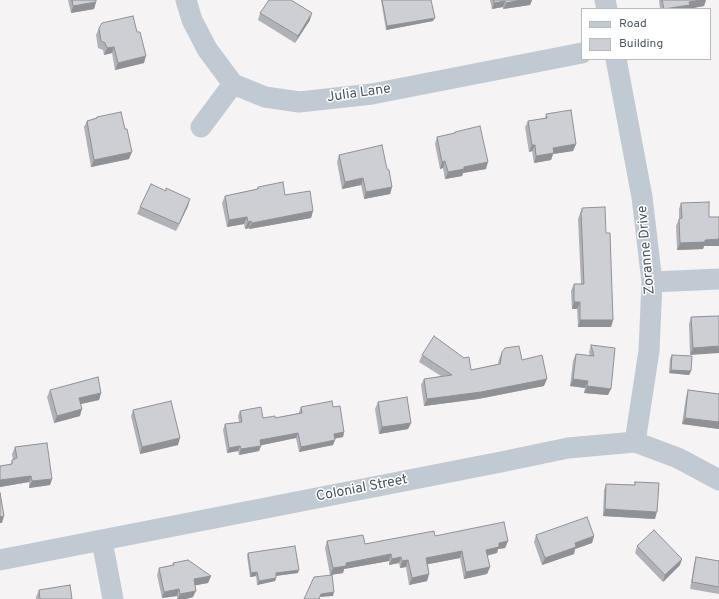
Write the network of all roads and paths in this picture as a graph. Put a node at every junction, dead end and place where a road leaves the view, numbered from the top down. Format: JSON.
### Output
{"nodes":[{"id":1,"x":186,"y":0,"type":"edge"},
{"id":2,"x":581,"y":53,"type":"edge"},
{"id":3,"x":616,"y":60,"type":"edge"},
{"id":4,"x":233,"y":84,"type":"junction"},
{"id":5,"x":201,"y":127,"type":"dead end"},
{"id":6,"x":719,"y":279,"type":"edge"},
{"id":7,"x":652,"y":282,"type":"junction"},
{"id":8,"x":636,"y":442,"type":"junction"},
{"id":9,"x":719,"y":480,"type":"edge"},
{"id":10,"x":102,"y":541,"type":"junction"},
{"id":11,"x":0,"y":560,"type":"edge"},
{"id":12,"x":113,"y":599,"type":"edge"}],
"edges":[{"from":1,"to":4,"type":"street"},
{"from":2,"to":4,"type":"street","name":"Julia Lane"},
{"from":3,"to":7,"type":"street","name":"Zoranne Drive"},
{"from":4,"to":5,"type":"street"},
{"from":6,"to":7,"type":"street"},
{"from":7,"to":8,"type":"street","name":"Zoranne Drive"},
{"from":8,"to":9,"type":"street","name":"Colonial Street"},
{"from":8,"to":10,"type":"street","name":"Colonial Street"},
{"from":10,"to":11,"type":"street","name":"Colonial Street"},
{"from":10,"to":12,"type":"street"}]}
